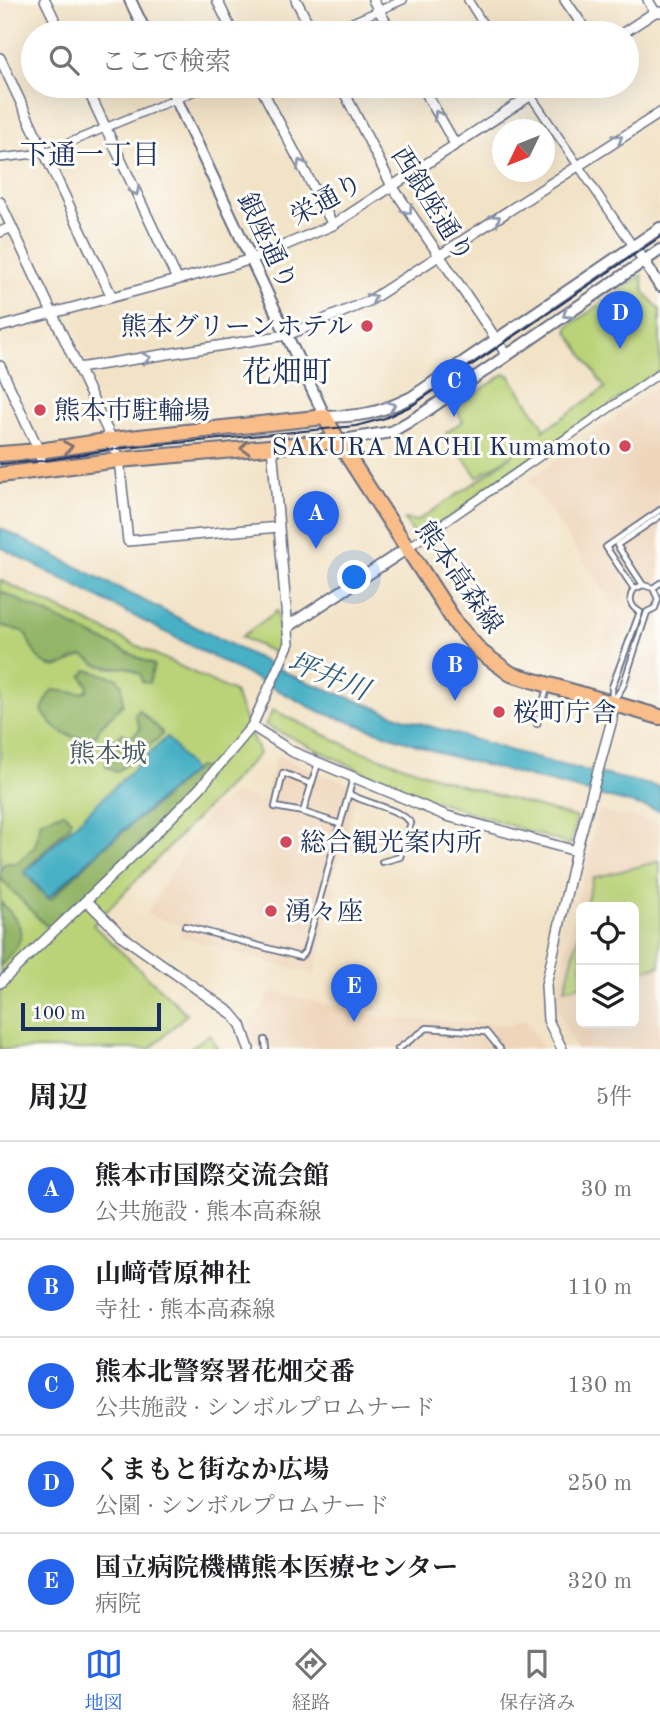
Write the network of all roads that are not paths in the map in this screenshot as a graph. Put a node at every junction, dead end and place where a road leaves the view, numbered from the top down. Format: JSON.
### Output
{"nodes":[{"id":1,"x":46,"y":0,"type":"edge"},
{"id":2,"x":130,"y":0,"type":"edge"},
{"id":3,"x":218,"y":0,"type":"edge"},
{"id":4,"x":296,"y":0,"type":"edge"},
{"id":5,"x":373,"y":0,"type":"edge"},
{"id":6,"x":403,"y":0,"type":"edge"},
{"id":7,"x":468,"y":0,"type":"edge"},
{"id":8,"x":565,"y":0,"type":"edge"},
{"id":9,"x":648,"y":0,"type":"edge"},
{"id":10,"x":379,"y":10,"type":"junction"},
{"id":11,"x":657,"y":12,"type":"edge"},
{"id":12,"x":56,"y":21,"type":"edge"},
{"id":13,"x":140,"y":21,"type":"edge"},
{"id":14,"x":228,"y":21,"type":"edge"},
{"id":15,"x":307,"y":21,"type":"edge"},
{"id":16,"x":354,"y":21,"type":"edge"},
{"id":17,"x":385,"y":21,"type":"edge"},
{"id":18,"x":481,"y":21,"type":"edge"},
{"id":19,"x":580,"y":21,"type":"edge"},
{"id":20,"x":639,"y":23,"type":"edge"},
{"id":21,"x":0,"y":58,"type":"edge"},
{"id":22,"x":91,"y":98,"type":"edge"},
{"id":23,"x":180,"y":98,"type":"edge"},
{"id":24,"x":266,"y":98,"type":"edge"},
{"id":25,"x":347,"y":98,"type":"edge"},
{"id":26,"x":429,"y":98,"type":"edge"},
{"id":27,"x":527,"y":98,"type":"edge"},
{"id":28,"x":531,"y":98,"type":"edge"},
{"id":29,"x":176,"y":100,"type":"junction"},
{"id":30,"x":660,"y":113,"type":"edge"},
{"id":31,"x":106,"y":130,"type":"junction"},
{"id":32,"x":455,"y":144,"type":"junction"},
{"id":33,"x":44,"y":153,"type":"junction"},
{"id":34,"x":0,"y":158,"type":"edge"},
{"id":35,"x":577,"y":166,"type":"junction"},
{"id":36,"x":392,"y":186,"type":"junction"},
{"id":37,"x":0,"y":202,"type":"edge"},
{"id":38,"x":333,"y":225,"type":"junction"},
{"id":39,"x":12,"y":227,"type":"junction"},
{"id":40,"x":660,"y":228,"type":"edge"},
{"id":41,"x":0,"y":232,"type":"edge"},
{"id":42,"x":632,"y":245,"type":"junction"},
{"id":43,"x":660,"y":250,"type":"edge"},
{"id":44,"x":440,"y":257,"type":"junction"},
{"id":45,"x":252,"y":258,"type":"junction"},
{"id":46,"x":643,"y":261,"type":"junction"},
{"id":47,"x":177,"y":279,"type":"junction"},
{"id":48,"x":660,"y":286,"type":"edge"},
{"id":49,"x":112,"y":297,"type":"junction"},
{"id":50,"x":52,"y":313,"type":"junction"},
{"id":51,"x":0,"y":327,"type":"edge"},
{"id":52,"x":287,"y":335,"type":"junction"},
{"id":53,"x":497,"y":340,"type":"junction"},
{"id":54,"x":507,"y":355,"type":"junction"},
{"id":55,"x":0,"y":366,"type":"edge"},
{"id":56,"x":79,"y":368,"type":"junction"},
{"id":57,"x":660,"y":373,"type":"edge"},
{"id":58,"x":325,"y":416,"type":"junction"},
{"id":59,"x":112,"y":440,"type":"junction"},
{"id":60,"x":338,"y":441,"type":"junction"},
{"id":61,"x":272,"y":446,"type":"junction"},
{"id":62,"x":39,"y":452,"type":"junction"},
{"id":63,"x":0,"y":454,"type":"edge"},
{"id":64,"x":119,"y":460,"type":"junction"},
{"id":65,"x":43,"y":470,"type":"junction"},
{"id":66,"x":0,"y":475,"type":"edge"},
{"id":67,"x":660,"y":510,"type":"edge"},
{"id":68,"x":660,"y":516,"type":"edge"},
{"id":69,"x":279,"y":527,"type":"junction"},
{"id":70,"x":409,"y":547,"type":"junction"},
{"id":71,"x":660,"y":583,"type":"edge"},
{"id":72,"x":643,"y":585,"type":"junction"},
{"id":73,"x":653,"y":588,"type":"junction"},
{"id":74,"x":634,"y":589,"type":"junction"},
{"id":75,"x":659,"y":593,"type":"edge"},
{"id":76,"x":640,"y":612,"type":"junction"},
{"id":77,"x":647,"y":612,"type":"junction"},
{"id":78,"x":289,"y":626,"type":"junction"},
{"id":79,"x":548,"y":685,"type":"junction"},
{"id":80,"x":612,"y":703,"type":"junction"},
{"id":81,"x":660,"y":717,"type":"edge"},
{"id":82,"x":537,"y":724,"type":"dead end"},
{"id":83,"x":252,"y":726,"type":"junction"},
{"id":84,"x":318,"y":763,"type":"junction"},
{"id":85,"x":353,"y":778,"type":"junction"},
{"id":86,"x":311,"y":784,"type":"junction"},
{"id":87,"x":349,"y":794,"type":"junction"},
{"id":88,"x":303,"y":812,"type":"junction"},
{"id":89,"x":340,"y":824,"type":"junction"},
{"id":90,"x":576,"y":850,"type":"junction"},
{"id":91,"x":382,"y":862,"type":"dead end"},
{"id":92,"x":87,"y":901,"type":"junction"},
{"id":93,"x":185,"y":926,"type":"dead end"},
{"id":94,"x":0,"y":983,"type":"edge"},
{"id":95,"x":265,"y":1040,"type":"dead end"},
{"id":96,"x":249,"y":1049,"type":"edge"},
{"id":97,"x":266,"y":1049,"type":"edge"},
{"id":98,"x":398,"y":1049,"type":"edge"},
{"id":99,"x":500,"y":1049,"type":"edge"},
{"id":100,"x":562,"y":1049,"type":"edge"}],
"edges":[{"from":1,"to":12,"type":"street"},
{"from":2,"to":13,"type":"street"},
{"from":3,"to":14,"type":"street"},
{"from":4,"to":15,"type":"street"},
{"from":5,"to":10,"type":"street"},
{"from":6,"to":10,"type":"street"},
{"from":7,"to":18,"type":"street"},
{"from":8,"to":19,"type":"street"},
{"from":9,"to":11,"type":"street"},
{"from":10,"to":16,"type":"street"},
{"from":10,"to":17,"type":"street"},
{"from":11,"to":20,"type":"street"},
{"from":21,"to":33,"type":"street"},
{"from":22,"to":31,"type":"street"},
{"from":23,"to":29,"type":"street"},
{"from":38,"to":24,"type":"street","one_way":true},
{"from":25,"to":36,"type":"street","name":"西銀座通り"},
{"from":32,"to":26,"type":"street","one_way":true},
{"from":27,"to":32,"type":"street","name":"栄通り"},
{"from":28,"to":35,"type":"street"},
{"from":29,"to":31,"type":"street"},
{"from":29,"to":45,"type":"street","name":"銀座通り"},
{"from":35,"to":30,"type":"street","one_way":true},
{"from":31,"to":33,"type":"street"},
{"from":31,"to":47,"type":"street","one_way":true},
{"from":32,"to":36,"type":"street","name":"栄通り"},
{"from":33,"to":34,"type":"street"},
{"from":33,"to":49,"type":"street"},
{"from":35,"to":42,"type":"street"},
{"from":44,"to":35,"type":"street","one_way":true},
{"from":36,"to":38,"type":"street","name":"栄通り"},
{"from":36,"to":44,"type":"street","name":"西銀座通り","one_way":true},
{"from":37,"to":39,"type":"street"},
{"from":38,"to":45,"type":"street","name":"栄通り"},
{"from":39,"to":41,"type":"street"},
{"from":39,"to":50,"type":"street"},
{"from":40,"to":42,"type":"street"},
{"from":42,"to":46,"type":"street"},
{"from":42,"to":53,"type":"street"},
{"from":43,"to":46,"type":"street"},
{"from":52,"to":44,"type":"street","one_way":true},
{"from":44,"to":53,"type":"street","name":"西銀座通り"},
{"from":45,"to":47,"type":"street","name":"栄通り"},
{"from":45,"to":52,"type":"street","name":"銀座通り"},
{"from":46,"to":48,"type":"street"},
{"from":46,"to":54,"type":"street","one_way":true},
{"from":47,"to":49,"type":"street","name":"栄通り"},
{"from":49,"to":50,"type":"street","name":"栄通り"},
{"from":50,"to":51,"type":"street","name":"栄通り"},
{"from":50,"to":56,"type":"street"},
{"from":56,"to":52,"type":"street","one_way":true},
{"from":52,"to":58,"type":"street","name":"銀座通り"},
{"from":53,"to":54,"type":"street","name":"西銀座通り"},
{"from":58,"to":53,"type":"street","one_way":true},
{"from":54,"to":60,"type":"street"},
{"from":55,"to":62,"type":"street"},
{"from":56,"to":59,"type":"street"},
{"from":57,"to":70,"type":"street"},
{"from":58,"to":59,"type":"main road"},
{"from":58,"to":60,"type":"main road","name":"熊本高森線"},
{"from":62,"to":59,"type":"main road","one_way":true},
{"from":59,"to":64,"type":"street"},
{"from":60,"to":61,"type":"main road"},
{"from":60,"to":70,"type":"main road","name":"熊本高森線"},
{"from":61,"to":64,"type":"main road","one_way":true},
{"from":61,"to":69,"type":"street"},
{"from":62,"to":63,"type":"main road"},
{"from":62,"to":65,"type":"street"},
{"from":64,"to":65,"type":"main road"},
{"from":64,"to":69,"type":"street"},
{"from":65,"to":66,"type":"main road"},
{"from":67,"to":74,"type":"lane"},
{"from":68,"to":72,"type":"lane"},
{"from":69,"to":78,"type":"street"},
{"from":70,"to":78,"type":"street"},
{"from":70,"to":79,"type":"main road","name":"熊本高森線"},
{"from":71,"to":73,"type":"lane"},
{"from":72,"to":73,"type":"lane"},
{"from":72,"to":74,"type":"lane"},
{"from":73,"to":75,"type":"lane"},
{"from":74,"to":76,"type":"lane"},
{"from":75,"to":77,"type":"lane"},
{"from":76,"to":77,"type":"lane"},
{"from":76,"to":80,"type":"lane"},
{"from":77,"to":80,"type":"lane"},
{"from":78,"to":83,"type":"street"},
{"from":79,"to":80,"type":"main road","name":"熊本高森線"},
{"from":79,"to":82,"type":"lane"},
{"from":80,"to":81,"type":"main road","name":"熊本高森線"},
{"from":80,"to":90,"type":"street"},
{"from":83,"to":84,"type":"street"},
{"from":83,"to":92,"type":"street"},
{"from":84,"to":85,"type":"street"},
{"from":84,"to":86,"type":"lane"},
{"from":85,"to":87,"type":"lane"},
{"from":85,"to":90,"type":"street"},
{"from":86,"to":88,"type":"lane"},
{"from":86,"to":88,"type":"lane"},
{"from":87,"to":89,"type":"lane"},
{"from":87,"to":91,"type":"lane"},
{"from":88,"to":89,"type":"lane"},
{"from":89,"to":93,"type":"lane"},
{"from":90,"to":100,"type":"street"},
{"from":92,"to":94,"type":"street"},
{"from":92,"to":96,"type":"street"},
{"from":95,"to":97,"type":"lane"},
{"from":98,"to":99,"type":"lane"}]}
